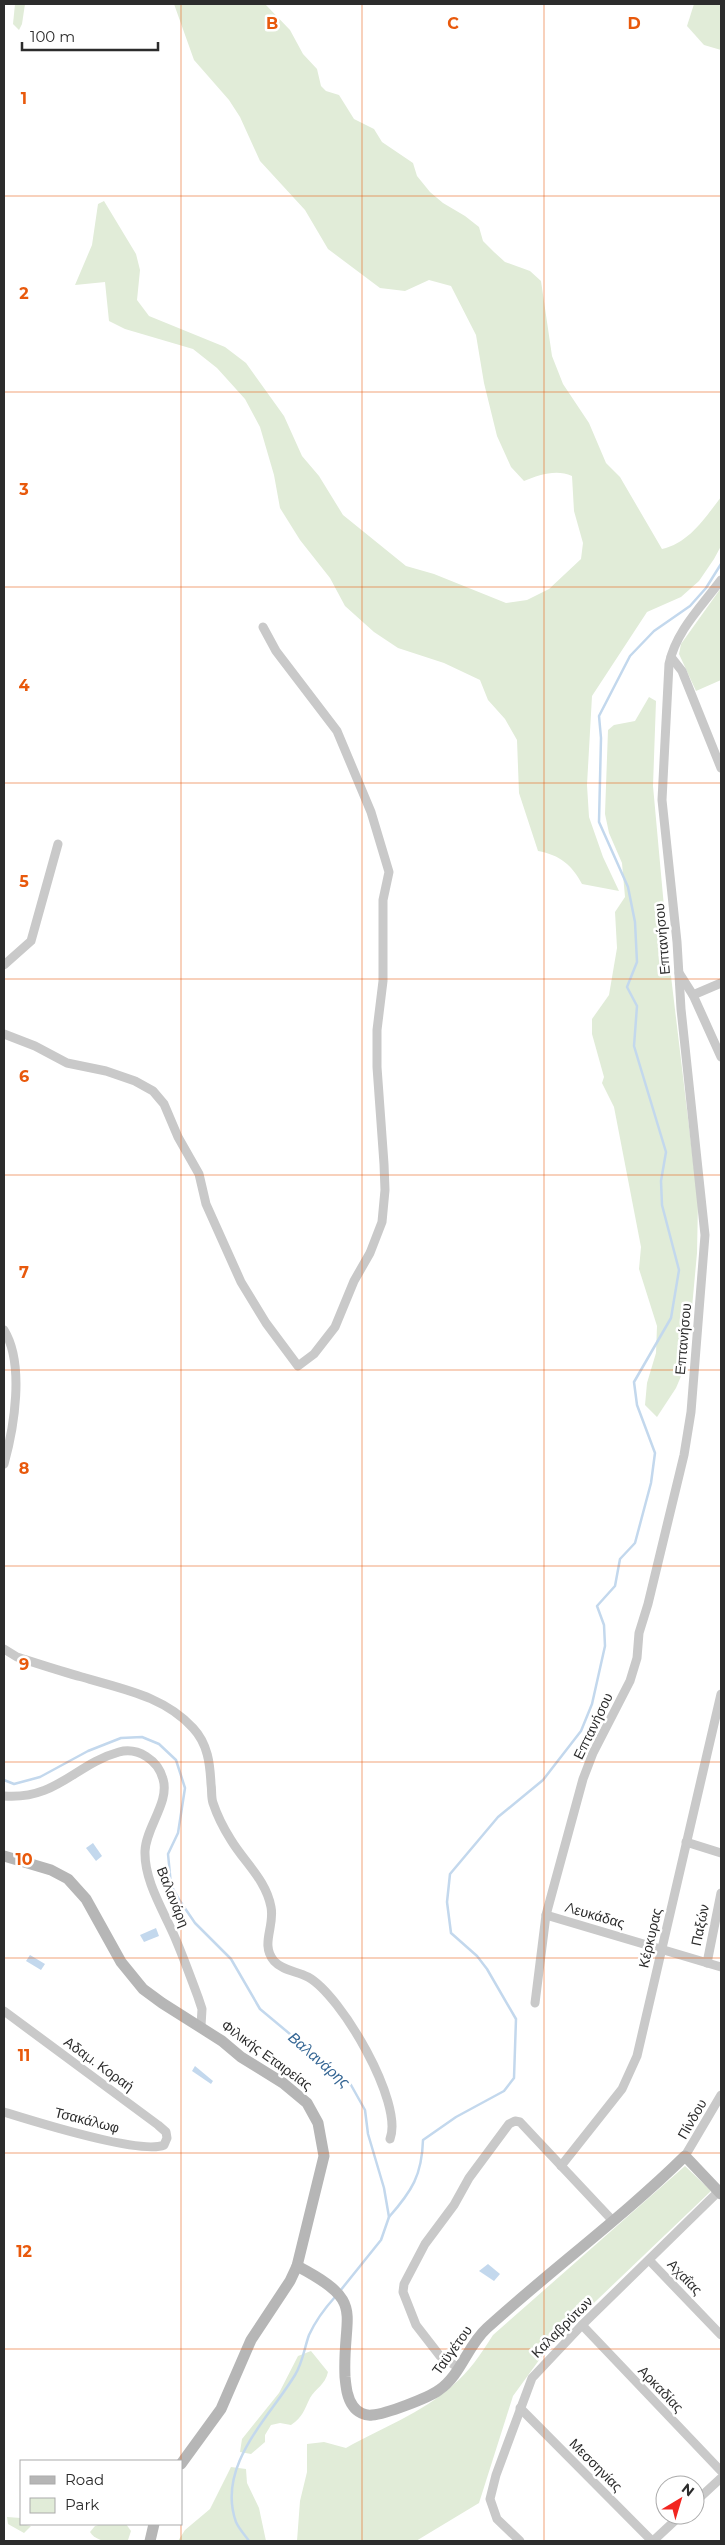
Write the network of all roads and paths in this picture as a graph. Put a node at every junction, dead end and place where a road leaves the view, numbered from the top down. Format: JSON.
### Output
{"nodes":[{"id":1,"x":721,"y":580,"type":"edge"},
{"id":2,"x":263,"y":628,"type":"dead end"},
{"id":3,"x":671,"y":657,"type":"junction"},
{"id":4,"x":721,"y":768,"type":"edge"},
{"id":5,"x":58,"y":844,"type":"dead end"},
{"id":6,"x":4,"y":965,"type":"edge"},
{"id":7,"x":678,"y":970,"type":"junction"},
{"id":8,"x":721,"y":983,"type":"edge"},
{"id":9,"x":693,"y":995,"type":"junction"},
{"id":10,"x":4,"y":1034,"type":"edge"},
{"id":11,"x":721,"y":1057,"type":"edge"},
{"id":12,"x":4,"y":1330,"type":"edge"},
{"id":13,"x":4,"y":1464,"type":"edge"},
{"id":14,"x":4,"y":1650,"type":"edge"},
{"id":15,"x":721,"y":1696,"type":"edge"},
{"id":16,"x":4,"y":1796,"type":"edge"},
{"id":17,"x":686,"y":1842,"type":"junction"},
{"id":18,"x":721,"y":1853,"type":"edge"},
{"id":19,"x":4,"y":1856,"type":"edge"},
{"id":20,"x":721,"y":1893,"type":"edge"},
{"id":21,"x":546,"y":1915,"type":"junction"},
{"id":22,"x":662,"y":1949,"type":"junction"},
{"id":23,"x":707,"y":1963,"type":"junction"},
{"id":24,"x":721,"y":1967,"type":"edge"},
{"id":25,"x":535,"y":2003,"type":"dead end"},
{"id":26,"x":4,"y":2011,"type":"edge"},
{"id":27,"x":202,"y":2026,"type":"junction"},
{"id":28,"x":721,"y":2095,"type":"edge"},
{"id":29,"x":4,"y":2112,"type":"edge"},
{"id":30,"x":390,"y":2139,"type":"dead end"},
{"id":31,"x":164,"y":2145,"type":"joint"},
{"id":32,"x":685,"y":2156,"type":"junction"},
{"id":33,"x":561,"y":2166,"type":"junction"},
{"id":34,"x":720,"y":2192,"type":"edge"},
{"id":35,"x":613,"y":2221,"type":"junction"},
{"id":36,"x":649,"y":2260,"type":"junction"},
{"id":37,"x":297,"y":2266,"type":"junction"},
{"id":38,"x":582,"y":2326,"type":"junction"},
{"id":39,"x":721,"y":2335,"type":"edge"},
{"id":40,"x":459,"y":2368,"type":"junction"},
{"id":41,"x":520,"y":2408,"type":"junction"},
{"id":42,"x":182,"y":2463,"type":"edge"},
{"id":43,"x":721,"y":2472,"type":"edge"},
{"id":44,"x":721,"y":2478,"type":"edge"},
{"id":45,"x":705,"y":2493,"type":"edge"},
{"id":46,"x":154,"y":2525,"type":"edge"},
{"id":47,"x":670,"y":2525,"type":"edge"},
{"id":48,"x":150,"y":2541,"type":"edge"},
{"id":49,"x":520,"y":2541,"type":"edge"},
{"id":50,"x":653,"y":2541,"type":"edge"}],
"edges":[{"from":1,"to":3,"type":"street","name":"Επτανήσου"},
{"from":2,"to":10,"type":"street"},
{"from":3,"to":4,"type":"street"},
{"from":3,"to":7,"type":"street","name":"Επτανήσου"},
{"from":5,"to":6,"type":"street"},
{"from":7,"to":9,"type":"street"},
{"from":7,"to":21,"type":"street","name":"Επτανήσου"},
{"from":8,"to":9,"type":"street"},
{"from":9,"to":11,"type":"street"},
{"from":12,"to":13,"type":"street"},
{"from":14,"to":30,"type":"street"},
{"from":15,"to":17,"type":"street","name":"Κέρκυρας"},
{"from":16,"to":27,"type":"street","name":"Βαλανάρη"},
{"from":17,"to":18,"type":"street"},
{"from":17,"to":22,"type":"street","name":"Κέρκυρας"},
{"from":19,"to":27,"type":"main road","name":"Φιλικής Εταιρείας"},
{"from":20,"to":23,"type":"street","name":"Παξών"},
{"from":21,"to":22,"type":"street","name":"Λευκάδας"},
{"from":21,"to":25,"type":"street","name":"Επτανήσου"},
{"from":22,"to":23,"type":"street","name":"Λευκάδας"},
{"from":22,"to":33,"type":"street","name":"Κέρκυρας"},
{"from":23,"to":24,"type":"street","name":"Λευκάδας"},
{"from":26,"to":31,"type":"street","name":"Αδαμ. Κοραή"},
{"from":27,"to":37,"type":"main road","name":"Φιλικής Εταιρείας"},
{"from":28,"to":32,"type":"street","name":"Πίνδου"},
{"from":29,"to":31,"type":"street","name":"Τσακάλωφ"},
{"from":32,"to":34,"type":"main road"},
{"from":32,"to":35,"type":"main road","name":"Ταϋγέτου"},
{"from":33,"to":35,"type":"street"},
{"from":33,"to":40,"type":"street"},
{"from":34,"to":36,"type":"street","name":"Καλαβρύτων"},
{"from":35,"to":40,"type":"main road","name":"Ταϋγέτου"},
{"from":36,"to":38,"type":"street","name":"Καλαβρύτων"},
{"from":36,"to":39,"type":"street","name":"Αχαΐας"},
{"from":37,"to":40,"type":"main road","name":"Ταϋγέτου"},
{"from":37,"to":42,"type":"main road","name":"Φιλικής Εταιρείας"},
{"from":38,"to":41,"type":"street","name":"Καλαβρύτων"},
{"from":38,"to":43,"type":"street","name":"Αρκαδίας"},
{"from":41,"to":49,"type":"street","name":"Καλαβρύτων"},
{"from":41,"to":50,"type":"street","name":"Μεσσηνίας"},
{"from":44,"to":45,"type":"street"},
{"from":46,"to":48,"type":"main road"},
{"from":47,"to":50,"type":"street"}]}
